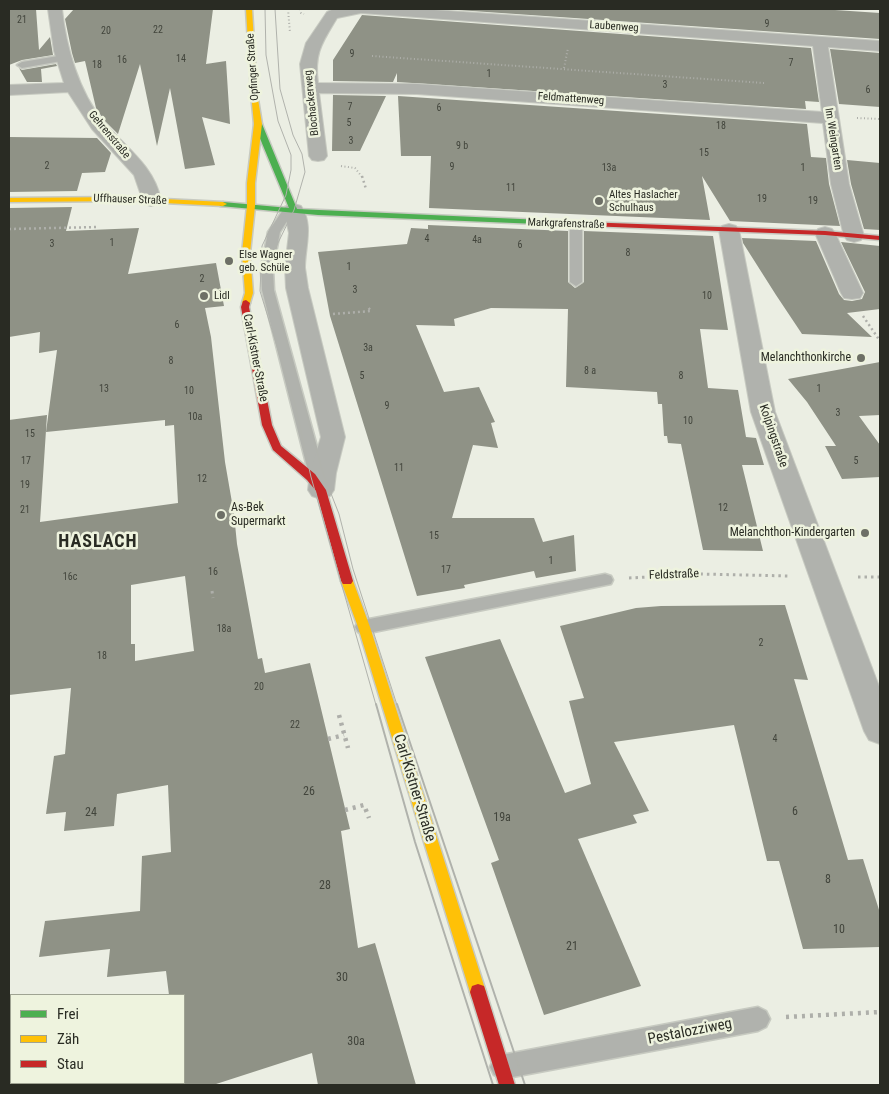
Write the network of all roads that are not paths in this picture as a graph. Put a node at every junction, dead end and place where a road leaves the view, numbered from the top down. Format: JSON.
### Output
{"nodes":[{"id":1,"x":55,"y":9,"type":"edge"},
{"id":2,"x":249,"y":9,"type":"edge"},
{"id":3,"x":347,"y":11,"type":"joint"},
{"id":4,"x":820,"y":42,"type":"junction"},
{"id":5,"x":880,"y":46,"type":"edge"},
{"id":6,"x":64,"y":58,"type":"junction"},
{"id":7,"x":22,"y":65,"type":"dead end"},
{"id":8,"x":76,"y":88,"type":"junction"},
{"id":9,"x":312,"y":88,"type":"junction"},
{"id":10,"x":9,"y":90,"type":"edge"},
{"id":11,"x":829,"y":118,"type":"junction"},
{"id":12,"x":258,"y":124,"type":"junction"},
{"id":13,"x":318,"y":158,"type":"road end"},
{"id":14,"x":9,"y":200,"type":"edge"},
{"id":15,"x":151,"y":200,"type":"junction"},
{"id":16,"x":251,"y":206,"type":"junction"},
{"id":17,"x":291,"y":209,"type":"junction"},
{"id":18,"x":576,"y":224,"type":"junction"},
{"id":19,"x":729,"y":230,"type":"junction"},
{"id":20,"x":825,"y":233,"type":"junction"},
{"id":21,"x":854,"y":236,"type":"junction"},
{"id":22,"x":880,"y":238,"type":"edge"},
{"id":23,"x":576,"y":282,"type":"dead end"},
{"id":24,"x":852,"y":293,"type":"dead end"},
{"id":25,"x":321,"y":490,"type":"junction"},
{"id":26,"x":605,"y":580,"type":"road end"},
{"id":27,"x":364,"y":627,"type":"junction"},
{"id":28,"x":880,"y":732,"type":"edge"},
{"id":29,"x":758,"y":1019,"type":"road end"},
{"id":30,"x":505,"y":1076,"type":"edge"}],
"edges":[{"from":1,"to":6,"type":"street","name":"Gehrenstraße"},
{"from":2,"to":12,"type":"street","name":"Opfinger Straße"},
{"from":3,"to":4,"type":"street","name":"Laubenweg"},
{"from":3,"to":9,"type":"street","name":"Blochackerweg"},
{"from":4,"to":5,"type":"street","name":"Laubenweg"},
{"from":4,"to":11,"type":"street","name":"Im Weingarten"},
{"from":6,"to":7,"type":"lane"},
{"from":6,"to":8,"type":"street","name":"Gehrenstraße"},
{"from":8,"to":10,"type":"street"},
{"from":8,"to":15,"type":"street","name":"Gehrenstraße"},
{"from":9,"to":11,"type":"street","name":"Feldmattenweg"},
{"from":9,"to":13,"type":"street","name":"Blochackerweg"},
{"from":11,"to":21,"type":"street","name":"Im Weingarten"},
{"from":12,"to":16,"type":"street","name":"Opfinger Straße"},
{"from":12,"to":17,"type":"street","name":"Opfinger Straße"},
{"from":14,"to":15,"type":"street","name":"Uffhauser Straße"},
{"from":15,"to":16,"type":"street","name":"Uffhauser Straße"},
{"from":16,"to":17,"type":"street","name":"Markgrafenstraße"},
{"from":16,"to":25,"type":"street","name":"Carl-Kistner-Straße"},
{"from":17,"to":18,"type":"street","name":"Markgrafenstraße"},
{"from":17,"to":25,"type":"street","name":"Carl-Kistner-Straße"},
{"from":17,"to":25,"type":"lane"},
{"from":18,"to":19,"type":"street","name":"Markgrafenstraße"},
{"from":18,"to":23,"type":"lane"},
{"from":19,"to":20,"type":"street","name":"Markgrafenstraße"},
{"from":19,"to":28,"type":"street","name":"Kolpingstraße"},
{"from":20,"to":21,"type":"street","name":"Markgrafenstraße"},
{"from":20,"to":24,"type":"street"},
{"from":21,"to":22,"type":"street","name":"Markgrafenstraße"},
{"from":25,"to":27,"type":"street","name":"Carl-Kistner-Straße"},
{"from":26,"to":27,"type":"lane"},
{"from":27,"to":30,"type":"street","name":"Carl-Kistner-Straße"},
{"from":29,"to":30,"type":"lane","name":"Pestalozziweg"}]}
